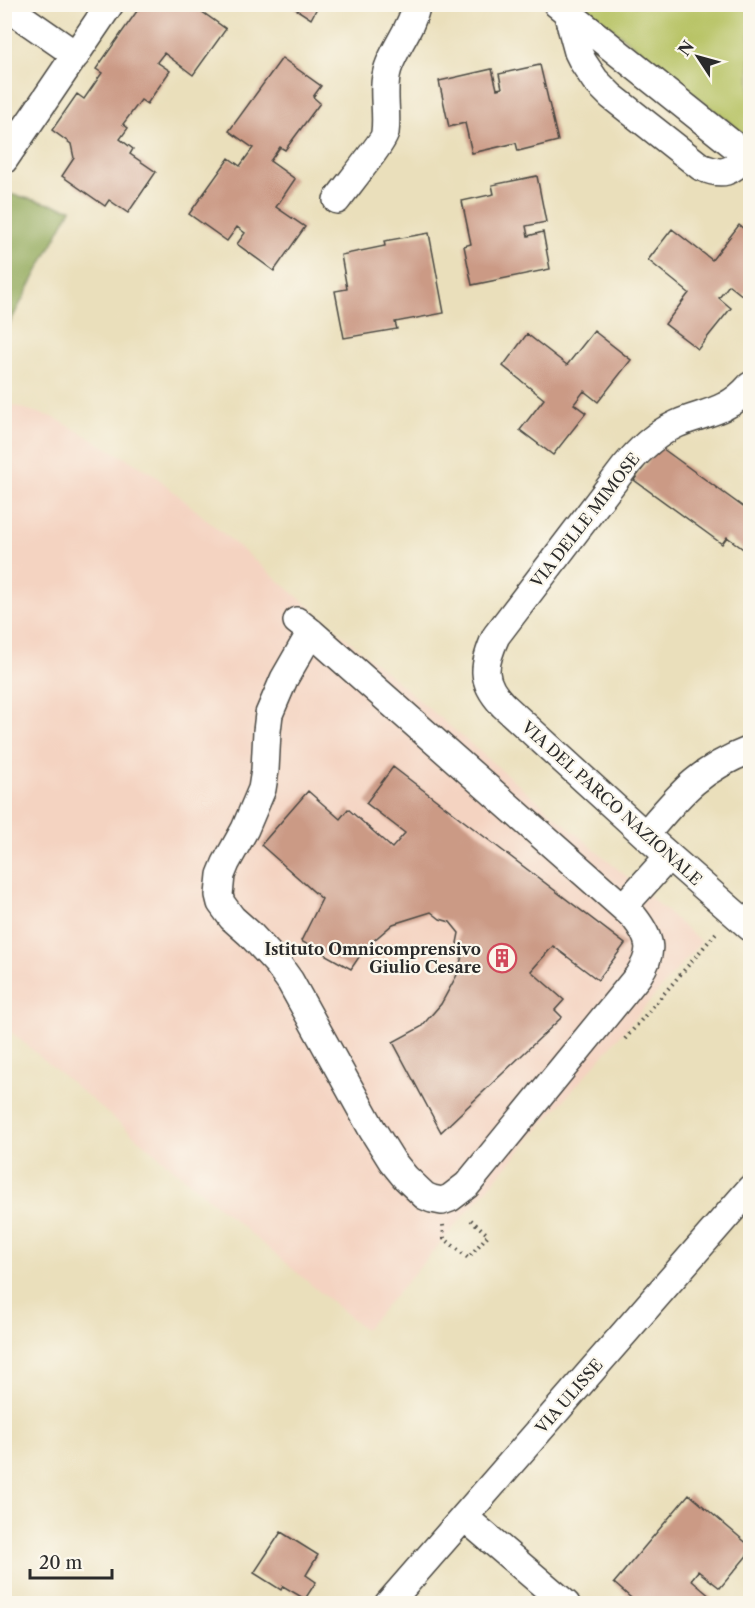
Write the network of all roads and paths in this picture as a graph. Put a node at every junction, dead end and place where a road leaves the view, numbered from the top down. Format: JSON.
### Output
{"nodes":[{"id":1,"x":110,"y":4,"type":"edge"},
{"id":2,"x":417,"y":4,"type":"edge"},
{"id":3,"x":4,"y":5,"type":"edge"},
{"id":4,"x":562,"y":8,"type":"edge"},
{"id":5,"x":76,"y":56,"type":"junction"},
{"id":6,"x":748,"y":157,"type":"edge"},
{"id":7,"x":4,"y":160,"type":"edge"},
{"id":8,"x":336,"y":200,"type":"dead end"},
{"id":9,"x":750,"y":386,"type":"edge"},
{"id":10,"x":486,"y":671,"type":"joint"},
{"id":11,"x":750,"y":750,"type":"edge"},
{"id":12,"x":645,"y":835,"type":"junction"},
{"id":13,"x":669,"y":856,"type":"junction"},
{"id":14,"x":623,"y":907,"type":"junction"},
{"id":15,"x":750,"y":927,"type":"edge"},
{"id":16,"x":750,"y":1189,"type":"edge"},
{"id":17,"x":464,"y":1517,"type":"junction"},
{"id":18,"x":388,"y":1604,"type":"edge"},
{"id":19,"x":566,"y":1604,"type":"edge"}],
"edges":[{"from":1,"to":5,"type":"street"},
{"from":2,"to":8,"type":"street"},
{"from":3,"to":5,"type":"street"},
{"from":4,"to":6,"type":"street"},
{"from":4,"to":6,"type":"street"},
{"from":5,"to":7,"type":"street"},
{"from":9,"to":10,"type":"street","name":"VIA DELLE MIMOSE"},
{"from":10,"to":12,"type":"street","name":"VIA DEL PARCO NAZIONALE"},
{"from":11,"to":12,"type":"street"},
{"from":12,"to":13,"type":"street","name":"VIA DEL PARCO NAZIONALE"},
{"from":13,"to":14,"type":"street"},
{"from":13,"to":15,"type":"street","name":"VIA DEL PARCO NAZIONALE"},
{"from":14,"to":14,"type":"street"},
{"from":16,"to":17,"type":"street","name":"VIA ULISSE"},
{"from":17,"to":18,"type":"street","name":"VIA ULISSE"},
{"from":17,"to":19,"type":"street"}]}
